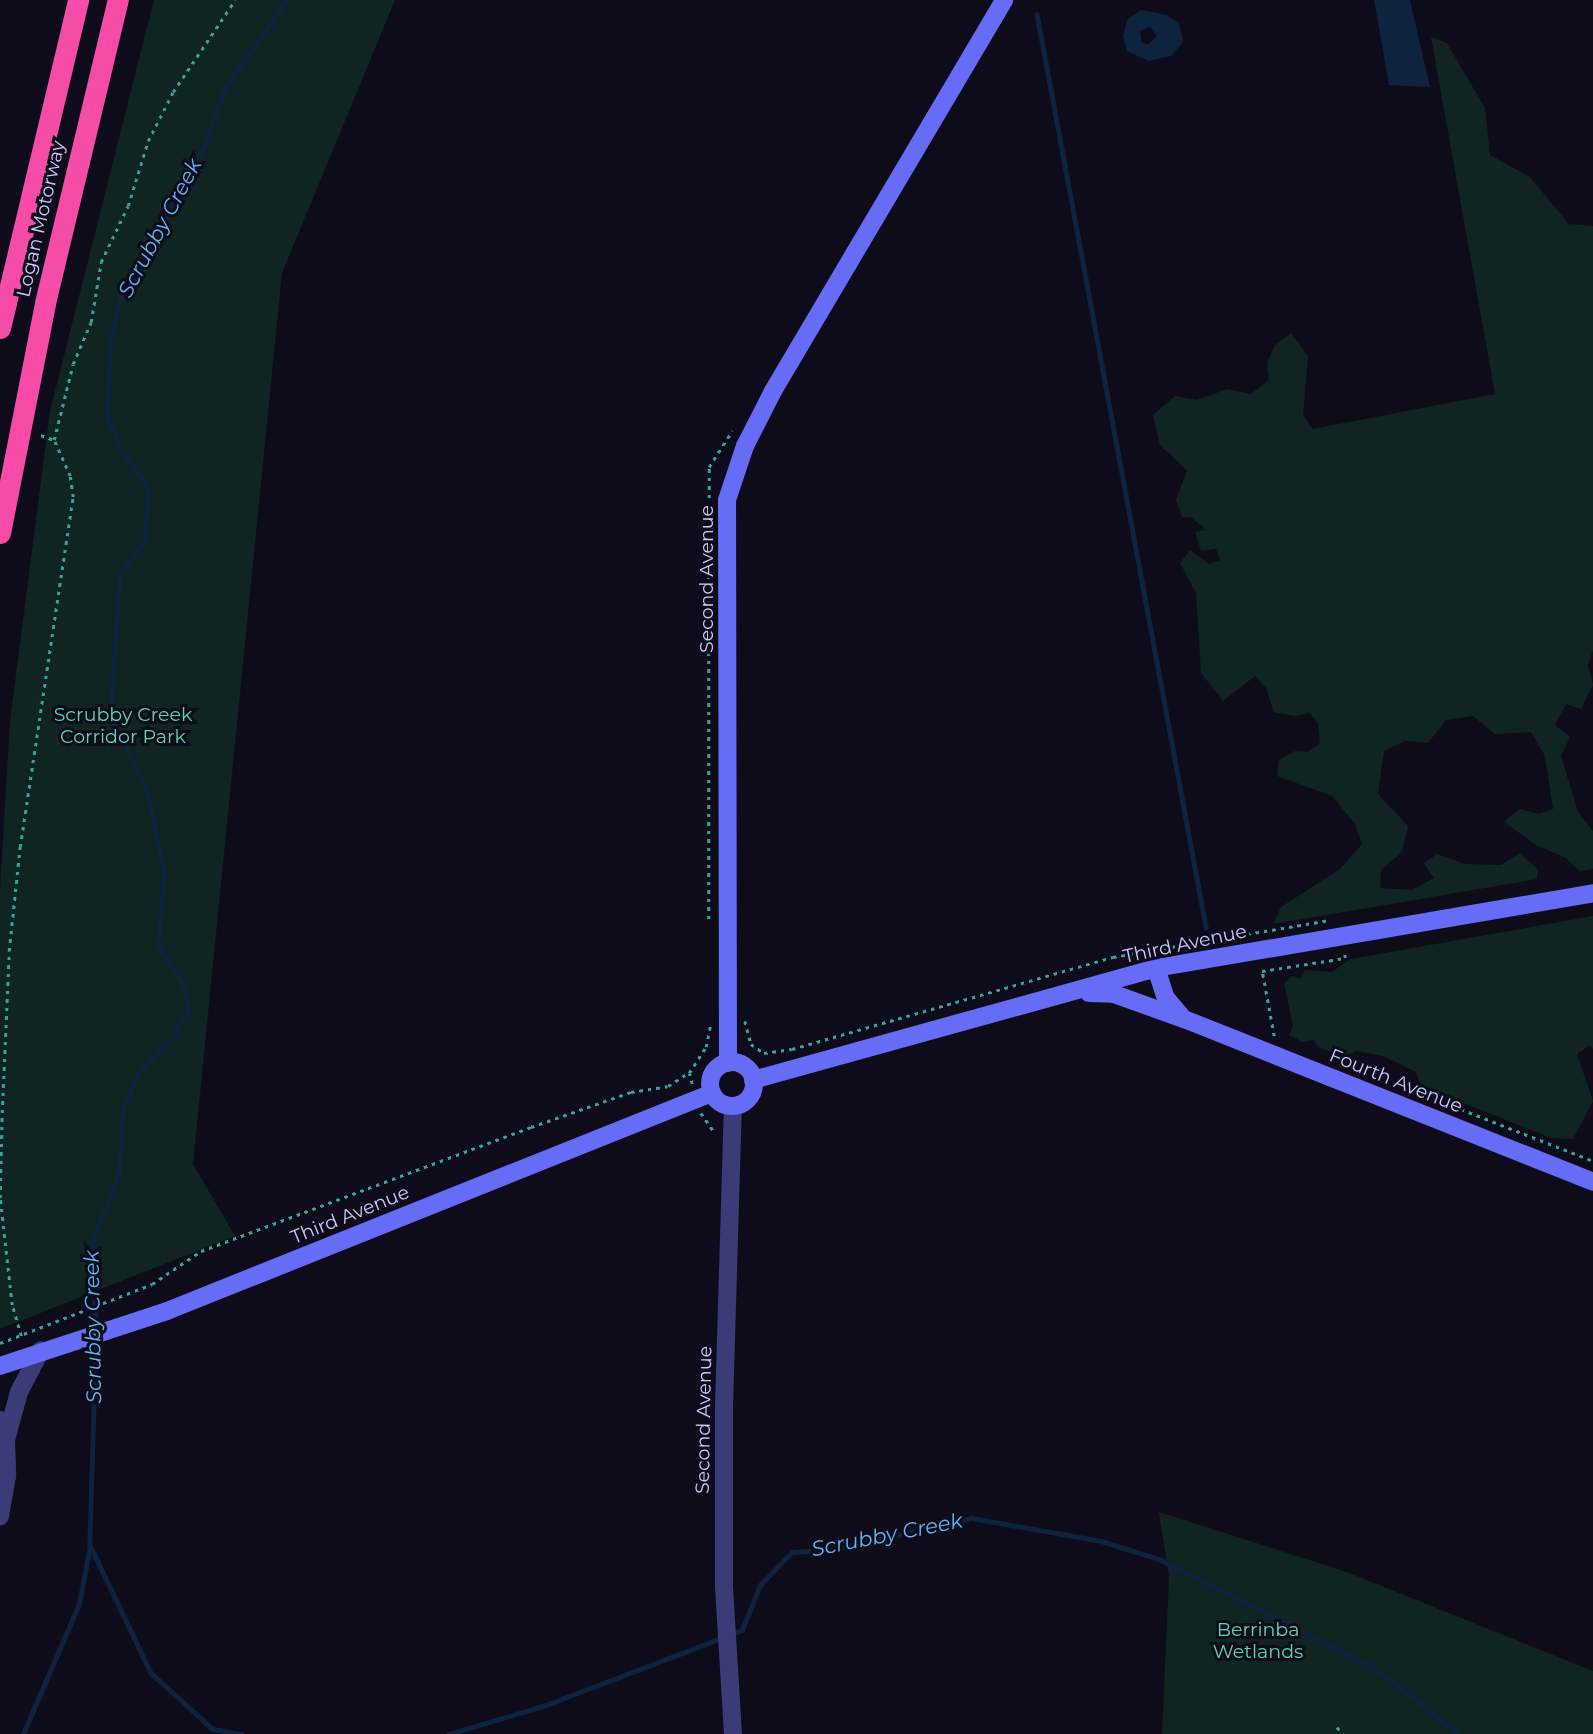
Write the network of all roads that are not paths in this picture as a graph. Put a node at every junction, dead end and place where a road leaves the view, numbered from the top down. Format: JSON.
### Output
{"nodes":[{"id":1,"x":78,"y":0,"type":"edge"},
{"id":2,"x":118,"y":0,"type":"edge"},
{"id":3,"x":1004,"y":0,"type":"edge"},
{"id":4,"x":0,"y":328,"type":"edge"},
{"id":5,"x":0,"y":533,"type":"edge"},
{"id":6,"x":1593,"y":893,"type":"edge"},
{"id":7,"x":1156,"y":968,"type":"junction"},
{"id":8,"x":1074,"y":992,"type":"junction"},
{"id":9,"x":1184,"y":1019,"type":"junction"},
{"id":10,"x":728,"y":1063,"type":"junction"},
{"id":11,"x":753,"y":1080,"type":"junction"},
{"id":12,"x":712,"y":1093,"type":"junction"},
{"id":13,"x":733,"y":1107,"type":"junction"},
{"id":14,"x":1593,"y":1182,"type":"edge"},
{"id":15,"x":41,"y":1350,"type":"junction"},
{"id":16,"x":0,"y":1366,"type":"edge"},
{"id":17,"x":0,"y":1420,"type":"edge"},
{"id":18,"x":3,"y":1436,"type":"edge"},
{"id":19,"x":0,"y":1516,"type":"edge"},
{"id":20,"x":733,"y":1734,"type":"edge"}],
"edges":[{"from":1,"to":4,"type":"highway","name":"Logan Motorway"},
{"from":2,"to":5,"type":"highway","name":"Logan Motorway"},
{"from":3,"to":10,"type":"street","name":"Second Avenue"},
{"from":6,"to":7,"type":"street","name":"Third Avenue"},
{"from":7,"to":8,"type":"street","name":"Third Avenue"},
{"from":7,"to":9,"type":"street"},
{"from":8,"to":9,"type":"street","name":"Fourth Avenue"},
{"from":8,"to":11,"type":"street","name":"Third Avenue"},
{"from":9,"to":14,"type":"street","name":"Fourth Avenue"},
{"from":10,"to":11,"type":"street"},
{"from":10,"to":12,"type":"street"},
{"from":11,"to":13,"type":"street"},
{"from":12,"to":13,"type":"street"},
{"from":12,"to":15,"type":"street","name":"Third Avenue"},
{"from":13,"to":20,"type":"street","name":"Second Avenue"},
{"from":15,"to":16,"type":"street","name":"Third Avenue"},
{"from":15,"to":18,"type":"street"},
{"from":17,"to":18,"type":"street"},
{"from":18,"to":19,"type":"street"}]}
